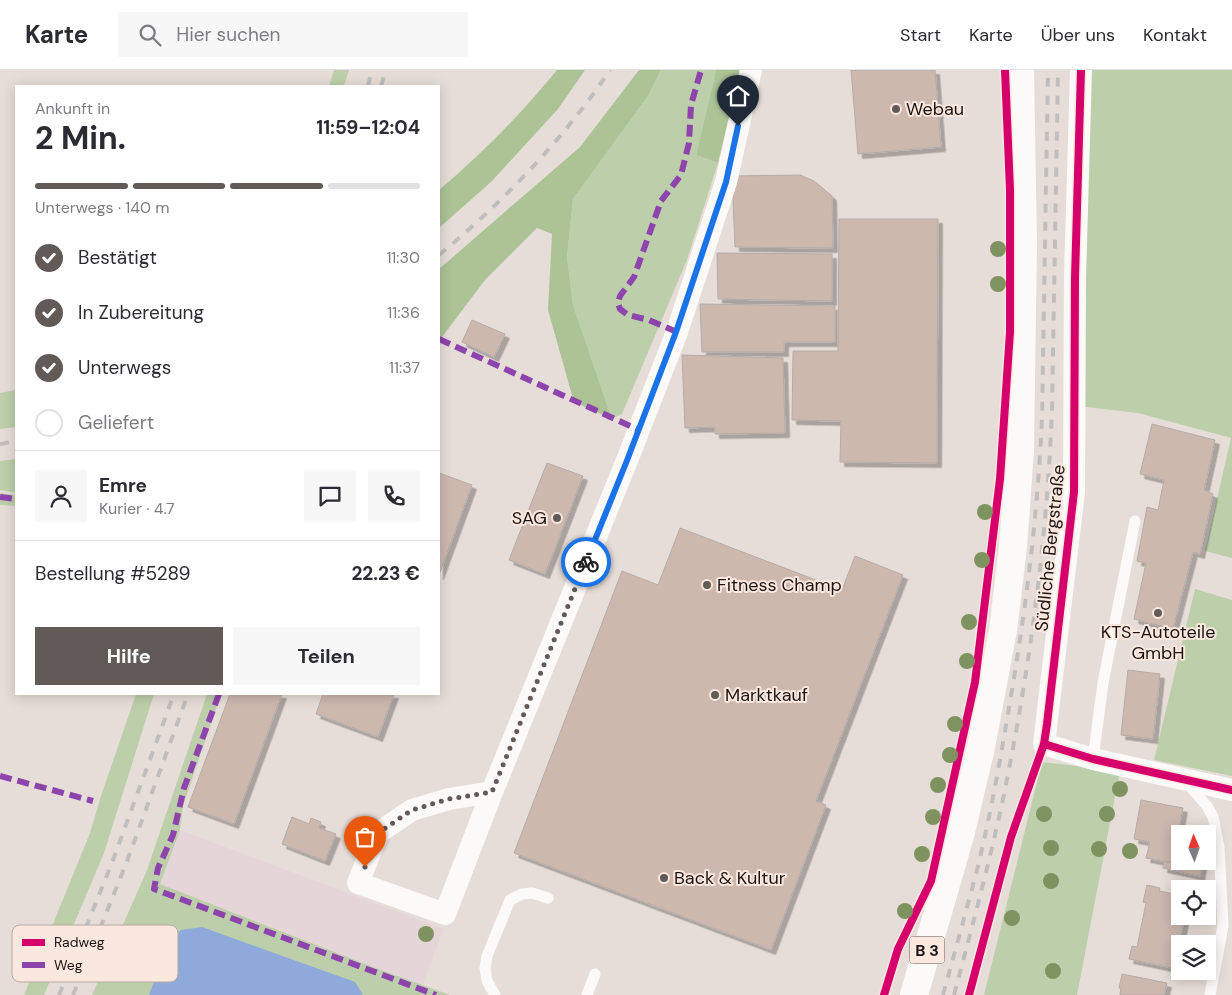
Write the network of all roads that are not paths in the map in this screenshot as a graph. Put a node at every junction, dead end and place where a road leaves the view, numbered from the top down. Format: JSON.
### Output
{"nodes":[{"id":1,"x":750,"y":70,"type":"edge"},
{"id":2,"x":1020,"y":70,"type":"edge"},
{"id":3,"x":1081,"y":70,"type":"edge"},
{"id":4,"x":1135,"y":521,"type":"dead end"},
{"id":5,"x":1093,"y":759,"type":"junction"},
{"id":6,"x":1183,"y":779,"type":"junction"},
{"id":7,"x":1232,"y":790,"type":"edge"},
{"id":8,"x":492,"y":792,"type":"junction"},
{"id":9,"x":548,"y":898,"type":"dead end"},
{"id":10,"x":595,"y":974,"type":"dead end"},
{"id":11,"x":495,"y":995,"type":"edge"},
{"id":12,"x":587,"y":995,"type":"edge"},
{"id":13,"x":914,"y":995,"type":"edge"},
{"id":14,"x":1210,"y":995,"type":"edge"}],
"edges":[{"from":1,"to":8,"type":"street"},
{"from":2,"to":13,"type":"main road","number":"B 3"},
{"from":3,"to":5,"type":"street","name":"Südliche Bergstraße"},
{"from":4,"to":5,"type":"lane"},
{"from":5,"to":6,"type":"street","name":"Südliche Bergstraße"},
{"from":6,"to":7,"type":"street","name":"Südliche Bergstraße"},
{"from":6,"to":14,"type":"lane"},
{"from":8,"to":8,"type":"street"},
{"from":9,"to":11,"type":"lane"},
{"from":10,"to":12,"type":"lane"}]}
